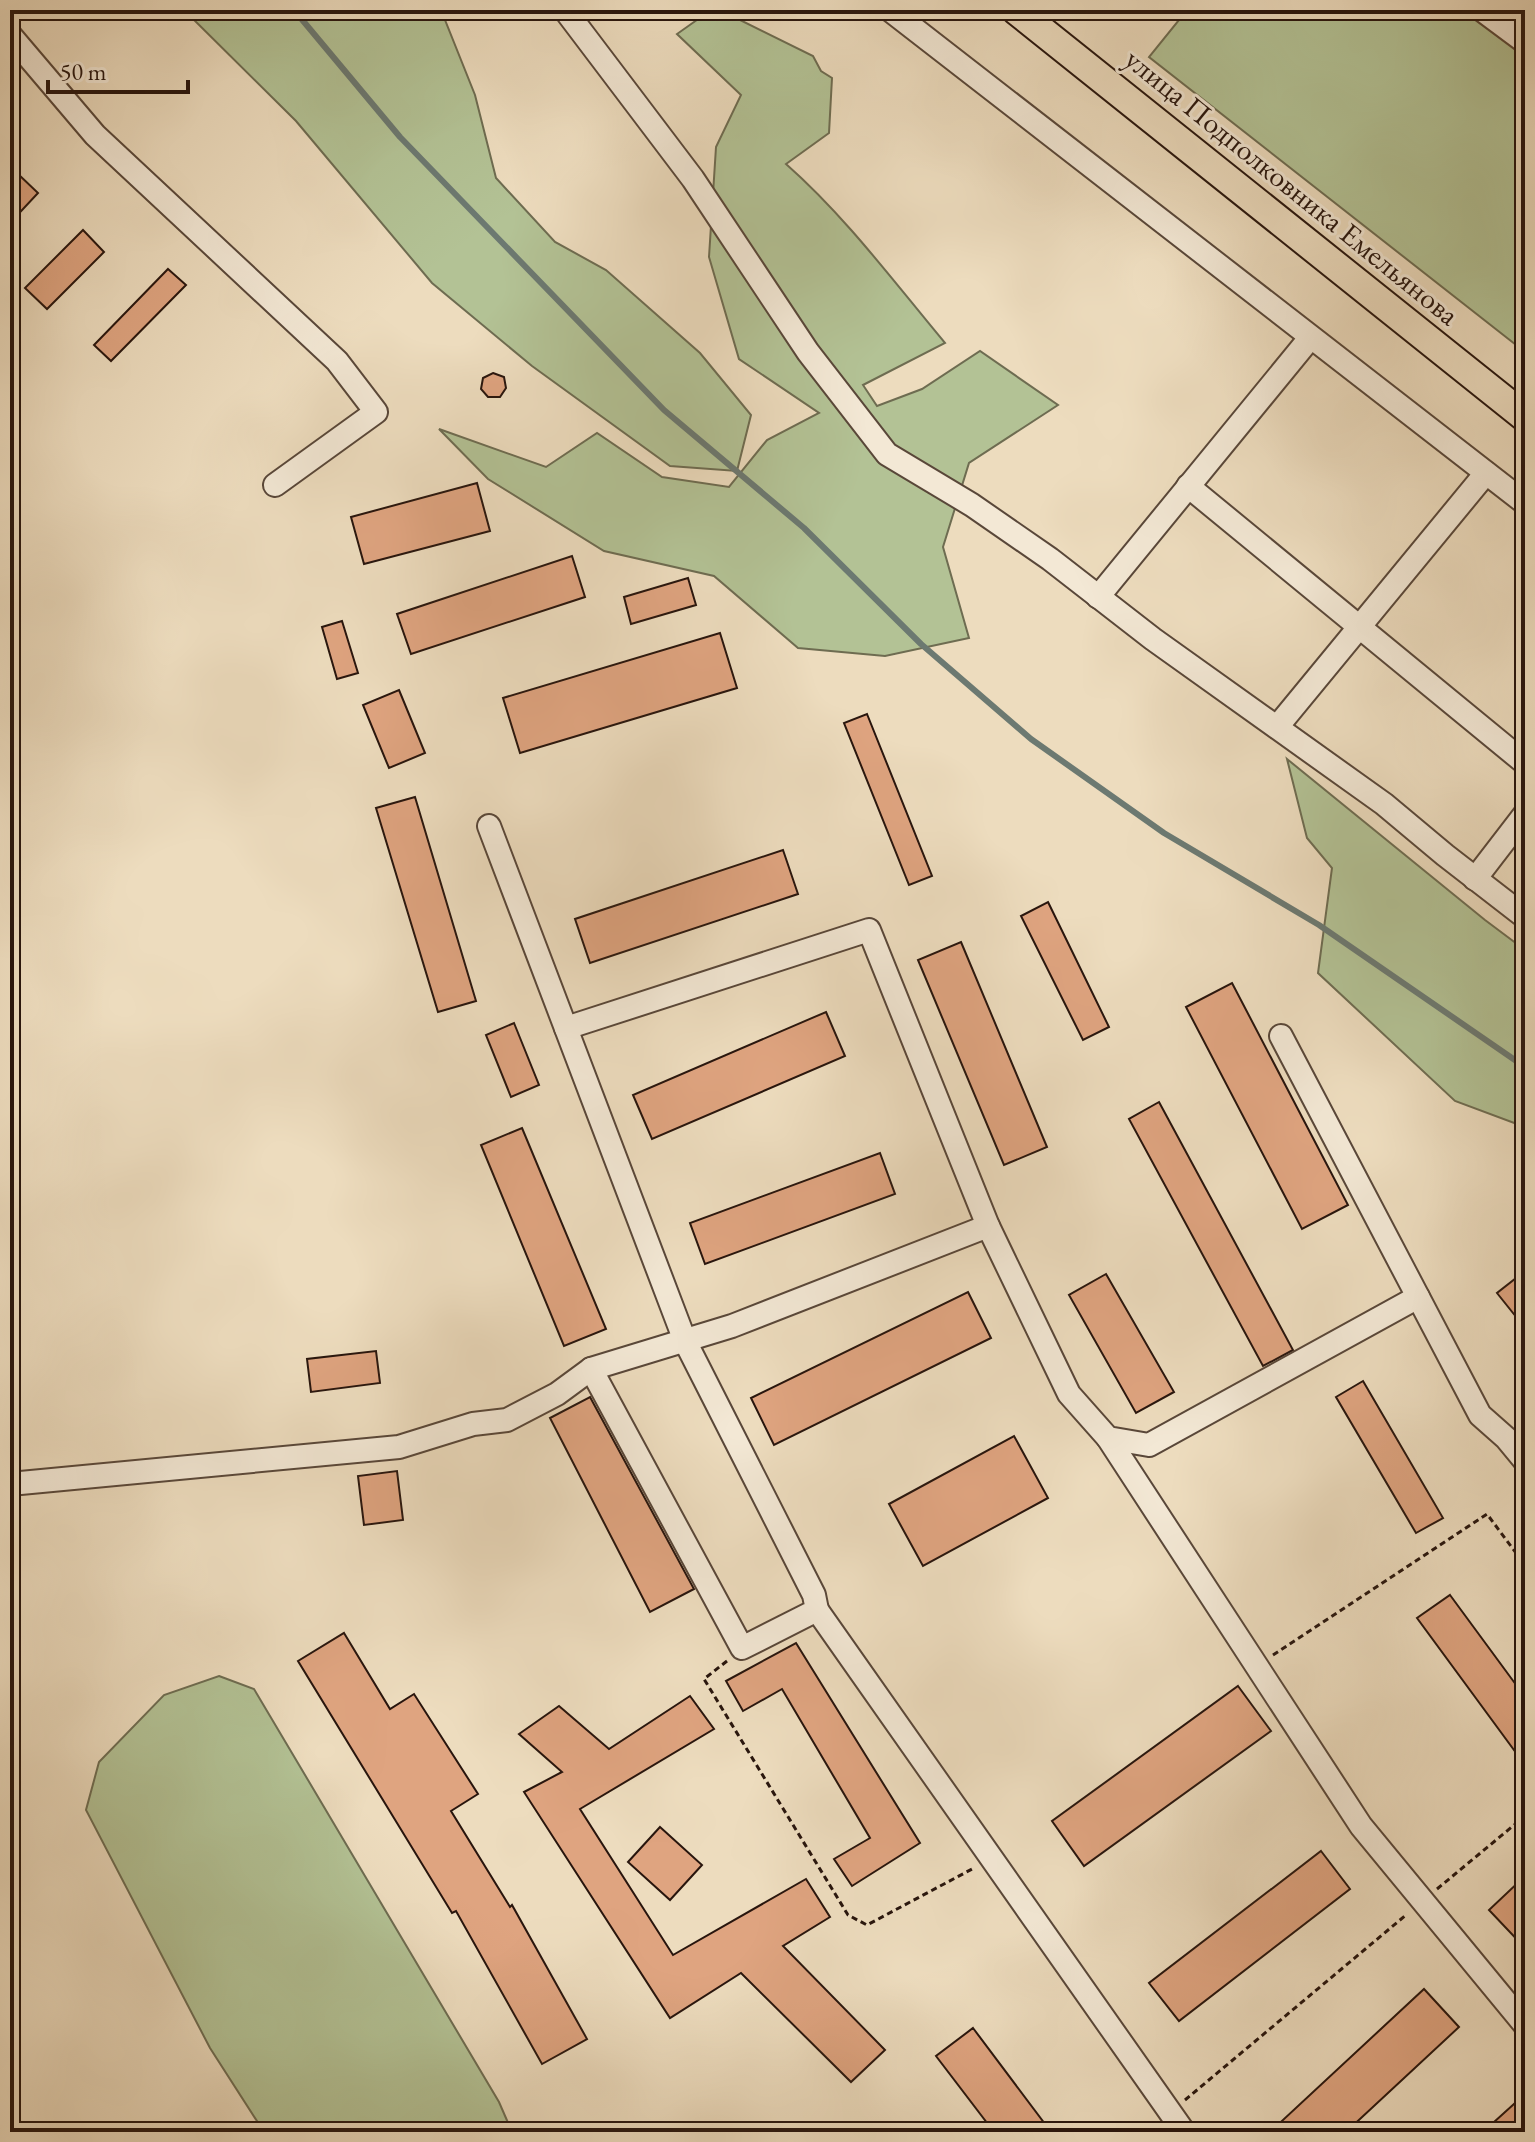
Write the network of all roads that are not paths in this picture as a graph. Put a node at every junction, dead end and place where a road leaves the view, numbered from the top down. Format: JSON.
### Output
{"nodes":[{"id":1,"x":565,"y":10,"type":"edge"},
{"id":2,"x":890,"y":10,"type":"edge"},
{"id":3,"x":1016,"y":10,"type":"edge"},
{"id":4,"x":1482,"y":10,"type":"edge"},
{"id":5,"x":10,"y":35,"type":"edge"},
{"id":6,"x":1525,"y":42,"type":"edge"},
{"id":7,"x":1310,"y":338,"type":"junction"},
{"id":8,"x":1525,"y":417,"type":"edge"},
{"id":9,"x":1486,"y":473,"type":"junction"},
{"id":10,"x":275,"y":485,"type":"dead end"},
{"id":11,"x":1188,"y":486,"type":"junction"},
{"id":12,"x":1525,"y":503,"type":"edge"},
{"id":13,"x":1098,"y":597,"type":"junction"},
{"id":14,"x":1359,"y":627,"type":"junction"},
{"id":15,"x":1277,"y":727,"type":"junction"},
{"id":16,"x":1525,"y":763,"type":"edge"},
{"id":17,"x":1525,"y":814,"type":"edge"},
{"id":18,"x":489,"y":826,"type":"dead end"},
{"id":19,"x":1475,"y":879,"type":"junction"},
{"id":20,"x":1525,"y":917,"type":"edge"},
{"id":21,"x":566,"y":1028,"type":"junction"},
{"id":22,"x":1281,"y":1036,"type":"dead end"},
{"id":23,"x":988,"y":1226,"type":"junction"},
{"id":24,"x":1418,"y":1297,"type":"junction"},
{"id":25,"x":685,"y":1341,"type":"junction"},
{"id":26,"x":591,"y":1369,"type":"junction"},
{"id":27,"x":1108,"y":1438,"type":"junction"},
{"id":28,"x":1525,"y":1461,"type":"edge"},
{"id":29,"x":10,"y":1484,"type":"edge"},
{"id":30,"x":817,"y":1610,"type":"junction"},
{"id":31,"x":1525,"y":2025,"type":"edge"},
{"id":32,"x":1184,"y":2132,"type":"edge"}],
"edges":[{"from":1,"to":13,"type":"street"},
{"from":2,"to":7,"type":"street"},
{"from":3,"to":8,"type":"main road","name":"улица Подполковника Емельянова"},
{"from":4,"to":6,"type":"street"},
{"from":5,"to":10,"type":"street"},
{"from":7,"to":9,"type":"street"},
{"from":7,"to":11,"type":"street"},
{"from":9,"to":12,"type":"street"},
{"from":9,"to":14,"type":"street"},
{"from":11,"to":13,"type":"street"},
{"from":11,"to":14,"type":"street"},
{"from":13,"to":15,"type":"street"},
{"from":14,"to":15,"type":"street"},
{"from":14,"to":16,"type":"street"},
{"from":15,"to":19,"type":"street"},
{"from":17,"to":19,"type":"street"},
{"from":18,"to":21,"type":"street"},
{"from":19,"to":20,"type":"street"},
{"from":21,"to":23,"type":"street"},
{"from":21,"to":25,"type":"street"},
{"from":22,"to":24,"type":"street"},
{"from":23,"to":25,"type":"street"},
{"from":23,"to":27,"type":"street"},
{"from":24,"to":27,"type":"street"},
{"from":24,"to":28,"type":"street"},
{"from":25,"to":26,"type":"street"},
{"from":25,"to":30,"type":"street"},
{"from":26,"to":29,"type":"street"},
{"from":26,"to":30,"type":"street"},
{"from":27,"to":31,"type":"street"},
{"from":30,"to":32,"type":"street"}]}
